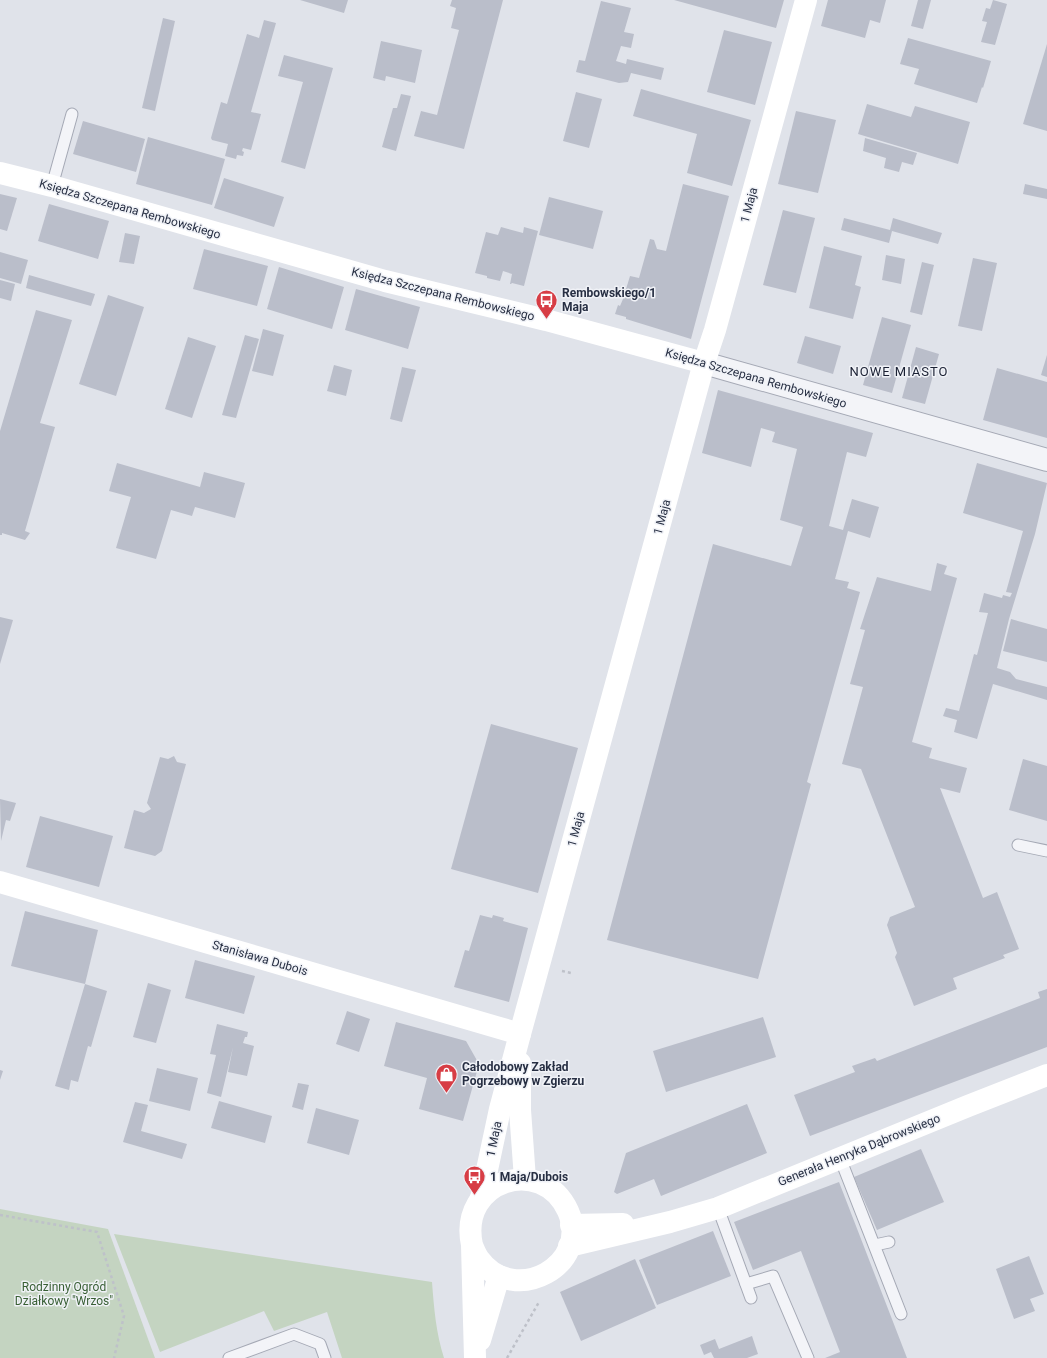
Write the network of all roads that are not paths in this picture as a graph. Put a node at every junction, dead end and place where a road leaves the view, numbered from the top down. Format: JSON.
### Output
{"nodes":[{"id":1,"x":806,"y":0,"type":"edge"},
{"id":2,"x":72,"y":114,"type":"dead end"},
{"id":3,"x":0,"y":173,"type":"edge"},
{"id":4,"x":52,"y":186,"type":"junction"},
{"id":5,"x":704,"y":363,"type":"junction"},
{"id":6,"x":1047,"y":460,"type":"edge"},
{"id":7,"x":1018,"y":845,"type":"dead end"},
{"id":8,"x":1047,"y":852,"type":"edge"},
{"id":9,"x":0,"y":882,"type":"edge"},
{"id":10,"x":520,"y":1034,"type":"junction"},
{"id":11,"x":1047,"y":1075,"type":"edge"},
{"id":12,"x":840,"y":1158,"type":"junction"},
{"id":13,"x":524,"y":1180,"type":"junction"},
{"id":14,"x":481,"y":1198,"type":"junction"},
{"id":15,"x":718,"y":1208,"type":"junction"},
{"id":16,"x":570,"y":1236,"type":"junction"},
{"id":17,"x":889,"y":1242,"type":"dead end"},
{"id":18,"x":472,"y":1245,"type":"junction"},
{"id":19,"x":875,"y":1245,"type":"junction"},
{"id":20,"x":499,"y":1276,"type":"junction"},
{"id":21,"x":746,"y":1284,"type":"junction"},
{"id":22,"x":751,"y":1298,"type":"dead end"},
{"id":23,"x":901,"y":1314,"type":"dead end"},
{"id":24,"x":229,"y":1358,"type":"edge"},
{"id":25,"x":325,"y":1358,"type":"edge"},
{"id":26,"x":475,"y":1358,"type":"edge"},
{"id":27,"x":808,"y":1358,"type":"edge"}],
"edges":[{"from":1,"to":5,"type":"street","name":"1 Maja"},
{"from":2,"to":4,"type":"lane"},
{"from":3,"to":4,"type":"street","name":"Księdza Szczepana Rembowskiego"},
{"from":4,"to":5,"type":"street","name":"Księdza Szczepana Rembowskiego"},
{"from":5,"to":6,"type":"street","name":"Księdza Szczepana Rembowskiego"},
{"from":5,"to":10,"type":"street","name":"1 Maja"},
{"from":7,"to":8,"type":"lane"},
{"from":9,"to":10,"type":"street","name":"Stanisława Dubois"},
{"from":10,"to":13,"type":"street","name":"1 Maja"},
{"from":10,"to":14,"type":"street","name":"1 Maja"},
{"from":11,"to":12,"type":"street","name":"Generała Henryka Dąbrowskiego"},
{"from":12,"to":15,"type":"street","name":"Generała Henryka Dąbrowskiego"},
{"from":12,"to":19,"type":"lane"},
{"from":13,"to":14,"type":"street"},
{"from":13,"to":16,"type":"street"},
{"from":14,"to":18,"type":"street"},
{"from":15,"to":16,"type":"street","name":"Generała Henryka Dąbrowskiego"},
{"from":15,"to":21,"type":"lane"},
{"from":16,"to":20,"type":"street"},
{"from":17,"to":19,"type":"lane"},
{"from":18,"to":20,"type":"street"},
{"from":18,"to":26,"type":"street"},
{"from":19,"to":23,"type":"lane"},
{"from":20,"to":26,"type":"street"},
{"from":21,"to":22,"type":"lane"},
{"from":21,"to":27,"type":"lane"},
{"from":24,"to":25,"type":"lane"}]}
